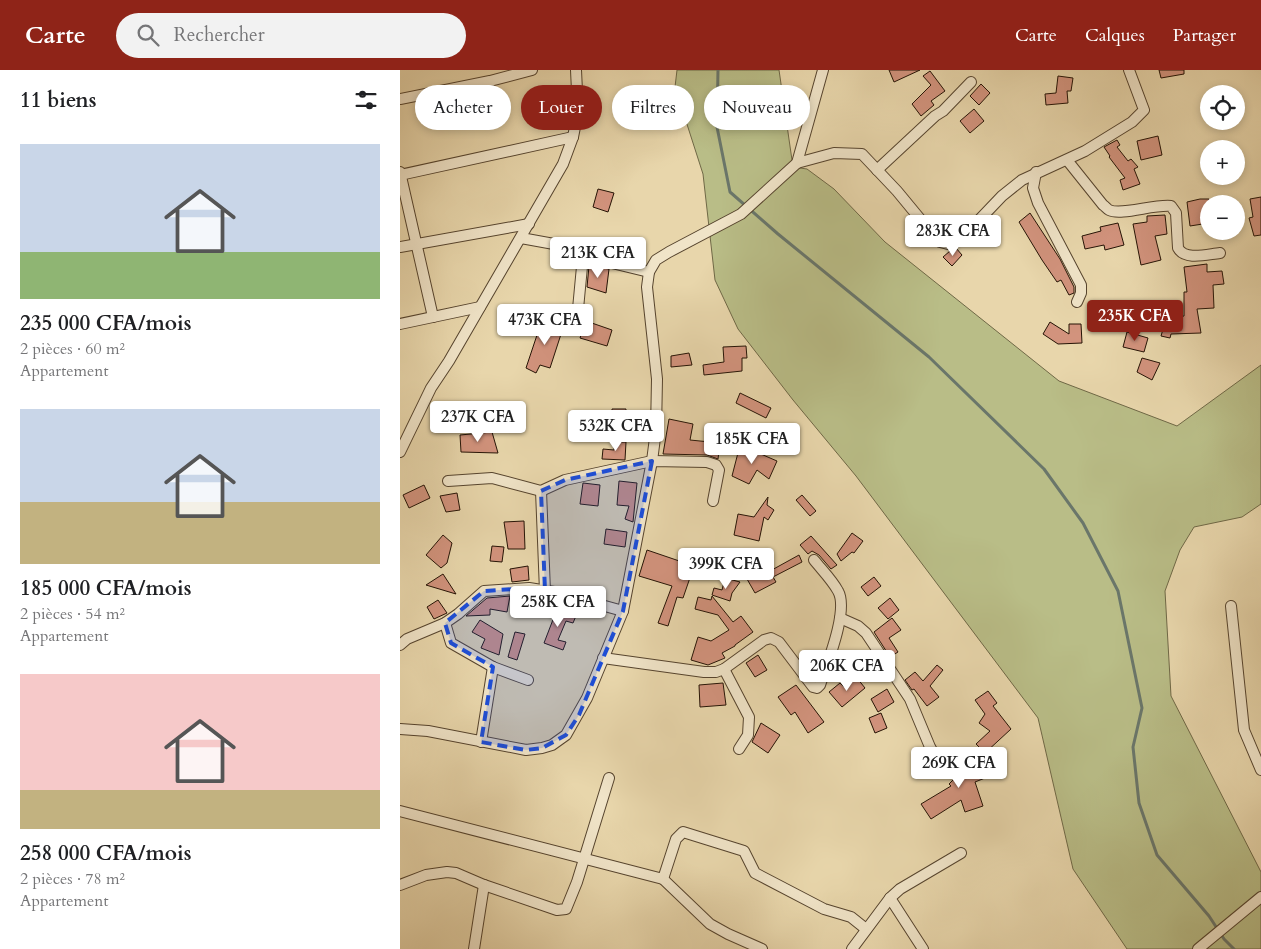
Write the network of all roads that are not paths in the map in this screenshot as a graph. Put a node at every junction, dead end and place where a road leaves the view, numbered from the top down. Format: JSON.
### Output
{"nodes":[{"id":1,"x":532,"y":70,"type":"edge"},
{"id":2,"x":576,"y":70,"type":"edge"},
{"id":3,"x":823,"y":70,"type":"edge"},
{"id":4,"x":1129,"y":70,"type":"edge"},
{"id":5,"x":971,"y":82,"type":"dead end"},
{"id":6,"x":400,"y":99,"type":"edge"},
{"id":7,"x":573,"y":137,"type":"junction"},
{"id":8,"x":1067,"y":160,"type":"junction"},
{"id":9,"x":797,"y":163,"type":"junction"},
{"id":10,"x":877,"y":170,"type":"junction"},
{"id":11,"x":1036,"y":172,"type":"junction"},
{"id":12,"x":400,"y":174,"type":"edge"},
{"id":13,"x":529,"y":224,"type":"junction"},
{"id":14,"x":521,"y":238,"type":"junction"},
{"id":15,"x":416,"y":243,"type":"junction"},
{"id":16,"x":400,"y":247,"type":"edge"},
{"id":17,"x":1220,"y":253,"type":"dead end"},
{"id":18,"x":582,"y":256,"type":"junction"},
{"id":19,"x":649,"y":272,"type":"junction"},
{"id":20,"x":1077,"y":302,"type":"dead end"},
{"id":21,"x":480,"y":307,"type":"junction"},
{"id":22,"x":433,"y":318,"type":"junction"},
{"id":23,"x":400,"y":324,"type":"edge"},
{"id":24,"x":576,"y":330,"type":"dead end"},
{"id":25,"x":400,"y":452,"type":"edge"},
{"id":26,"x":652,"y":461,"type":"junction"},
{"id":27,"x":448,"y":481,"type":"dead end"},
{"id":28,"x":541,"y":491,"type":"junction"},
{"id":29,"x":713,"y":501,"type":"dead end"},
{"id":30,"x":814,"y":560,"type":"dead end"},
{"id":31,"x":545,"y":591,"type":"junction"},
{"id":32,"x":1231,"y":606,"type":"dead end"},
{"id":33,"x":623,"y":611,"type":"junction"},
{"id":34,"x":840,"y":618,"type":"junction"},
{"id":35,"x":445,"y":623,"type":"junction"},
{"id":36,"x":400,"y":645,"type":"edge"},
{"id":37,"x":603,"y":658,"type":"junction"},
{"id":38,"x":493,"y":667,"type":"junction"},
{"id":39,"x":724,"y":669,"type":"junction"},
{"id":40,"x":528,"y":680,"type":"dead end"},
{"id":41,"x":400,"y":729,"type":"edge"},
{"id":42,"x":481,"y":742,"type":"junction"},
{"id":43,"x":739,"y":749,"type":"dead end"},
{"id":44,"x":943,"y":770,"type":"dead end"},
{"id":45,"x":1261,"y":770,"type":"edge"},
{"id":46,"x":609,"y":778,"type":"dead end"},
{"id":47,"x":400,"y":811,"type":"edge"},
{"id":48,"x":961,"y":853,"type":"dead end"},
{"id":49,"x":583,"y":860,"type":"junction"},
{"id":50,"x":664,"y":879,"type":"junction"},
{"id":51,"x":400,"y":885,"type":"edge"},
{"id":52,"x":484,"y":885,"type":"junction"},
{"id":53,"x":1261,"y":897,"type":"edge"},
{"id":54,"x":890,"y":898,"type":"junction"},
{"id":55,"x":866,"y":929,"type":"junction"},
{"id":56,"x":474,"y":949,"type":"edge"},
{"id":57,"x":762,"y":949,"type":"edge"},
{"id":58,"x":852,"y":949,"type":"edge"},
{"id":59,"x":923,"y":949,"type":"edge"},
{"id":60,"x":1198,"y":949,"type":"edge"}],
"edges":[{"from":1,"to":6,"type":"street"},
{"from":2,"to":7,"type":"street"},
{"from":3,"to":9,"type":"street"},
{"from":4,"to":8,"type":"street"},
{"from":5,"to":10,"type":"street"},
{"from":7,"to":12,"type":"street"},
{"from":7,"to":13,"type":"street"},
{"from":8,"to":11,"type":"street"},
{"from":8,"to":17,"type":"street"},
{"from":9,"to":10,"type":"street"},
{"from":9,"to":19,"type":"street"},
{"from":10,"to":11,"type":"street"},
{"from":11,"to":20,"type":"street"},
{"from":12,"to":15,"type":"street"},
{"from":13,"to":14,"type":"street"},
{"from":13,"to":15,"type":"street"},
{"from":14,"to":18,"type":"street"},
{"from":14,"to":21,"type":"street"},
{"from":15,"to":16,"type":"street"},
{"from":15,"to":22,"type":"street"},
{"from":18,"to":19,"type":"street"},
{"from":18,"to":24,"type":"street"},
{"from":19,"to":26,"type":"street"},
{"from":21,"to":22,"type":"street"},
{"from":21,"to":25,"type":"street"},
{"from":22,"to":23,"type":"street"},
{"from":26,"to":28,"type":"street"},
{"from":26,"to":29,"type":"street"},
{"from":26,"to":33,"type":"street"},
{"from":27,"to":28,"type":"street"},
{"from":28,"to":31,"type":"street"},
{"from":30,"to":34,"type":"street"},
{"from":31,"to":33,"type":"street"},
{"from":31,"to":35,"type":"street"},
{"from":32,"to":45,"type":"street"},
{"from":33,"to":37,"type":"street"},
{"from":34,"to":39,"type":"street"},
{"from":34,"to":44,"type":"street"},
{"from":35,"to":36,"type":"street"},
{"from":35,"to":38,"type":"street"},
{"from":37,"to":39,"type":"street"},
{"from":37,"to":42,"type":"street"},
{"from":38,"to":40,"type":"street"},
{"from":38,"to":42,"type":"street"},
{"from":39,"to":43,"type":"street"},
{"from":41,"to":42,"type":"street"},
{"from":46,"to":49,"type":"street"},
{"from":47,"to":49,"type":"street"},
{"from":48,"to":54,"type":"street"},
{"from":49,"to":50,"type":"street"},
{"from":49,"to":52,"type":"street"},
{"from":50,"to":55,"type":"street"},
{"from":50,"to":57,"type":"street"},
{"from":51,"to":52,"type":"street"},
{"from":52,"to":56,"type":"street"},
{"from":53,"to":60,"type":"street"},
{"from":54,"to":55,"type":"street"},
{"from":54,"to":59,"type":"street"},
{"from":55,"to":58,"type":"street"}]}
